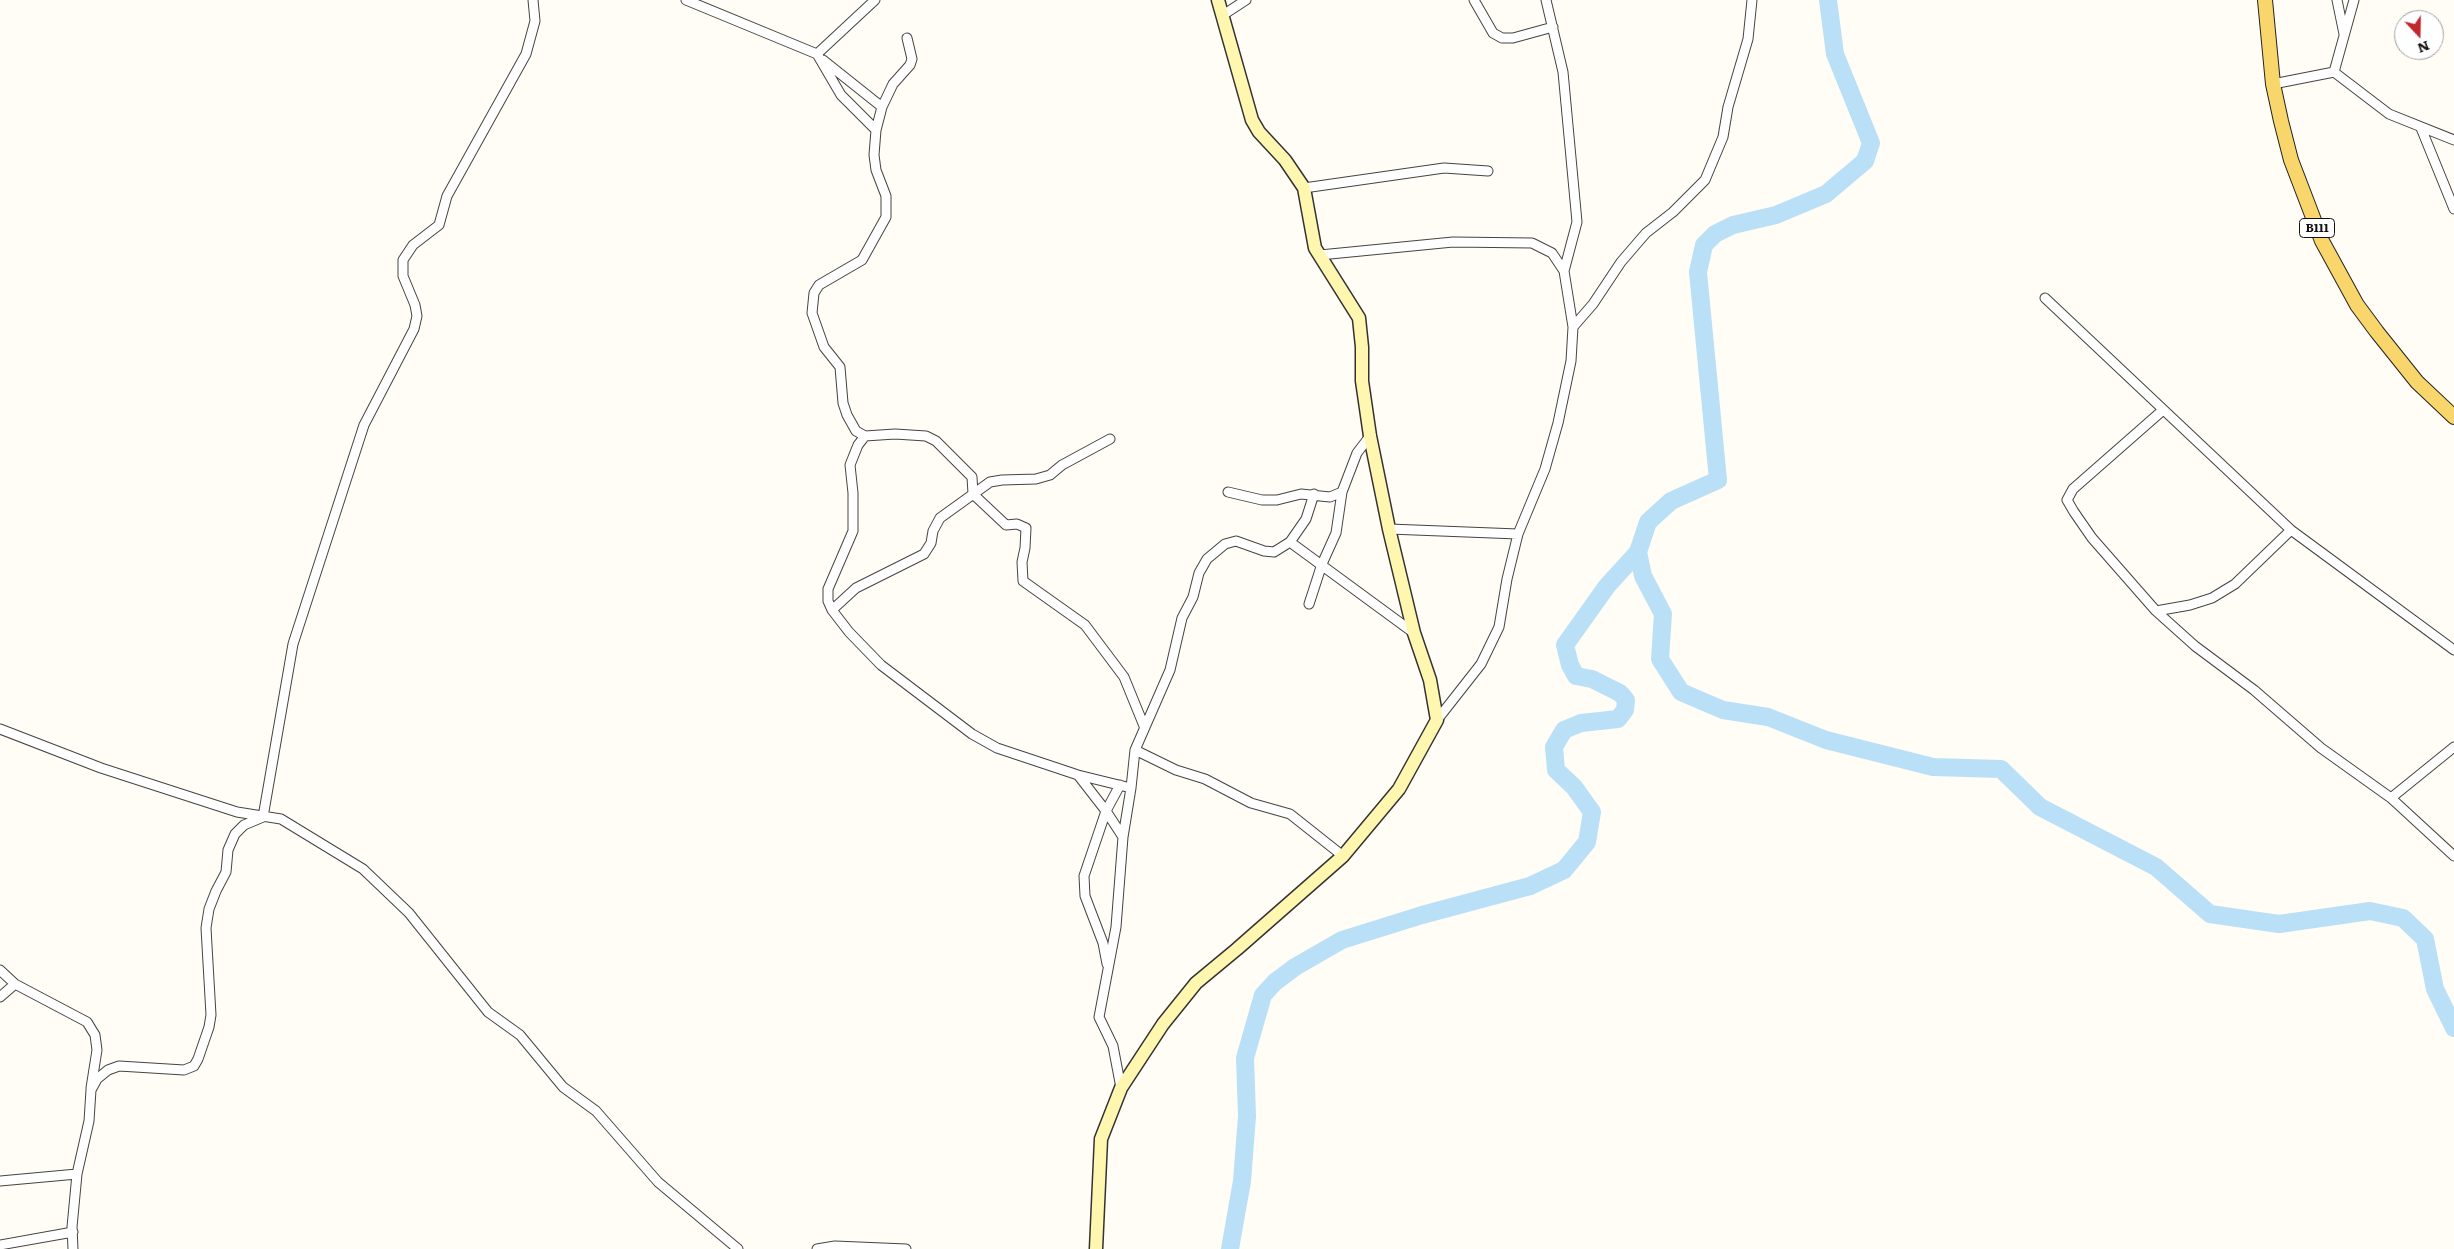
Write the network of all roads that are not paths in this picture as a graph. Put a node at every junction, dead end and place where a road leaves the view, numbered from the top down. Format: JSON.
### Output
{"nodes":[{"id":1,"x":532,"y":0,"type":"edge"},
{"id":2,"x":686,"y":0,"type":"edge"},
{"id":3,"x":875,"y":0,"type":"edge"},
{"id":4,"x":1218,"y":0,"type":"edge"},
{"id":5,"x":1246,"y":0,"type":"edge"},
{"id":6,"x":1474,"y":0,"type":"edge"},
{"id":7,"x":1546,"y":0,"type":"edge"},
{"id":8,"x":1752,"y":0,"type":"edge"},
{"id":9,"x":2265,"y":0,"type":"edge"},
{"id":10,"x":2337,"y":0,"type":"edge"},
{"id":11,"x":2354,"y":0,"type":"edge"},
{"id":12,"x":1223,"y":15,"type":"junction"},
{"id":13,"x":1553,"y":27,"type":"junction"},
{"id":14,"x":2344,"y":34,"type":"junction"},
{"id":15,"x":907,"y":38,"type":"dead end"},
{"id":16,"x":819,"y":56,"type":"junction"},
{"id":17,"x":2334,"y":72,"type":"junction"},
{"id":18,"x":2273,"y":84,"type":"junction"},
{"id":19,"x":882,"y":107,"type":"junction"},
{"id":20,"x":2421,"y":128,"type":"junction"},
{"id":21,"x":876,"y":130,"type":"junction"},
{"id":22,"x":2454,"y":140,"type":"edge"},
{"id":23,"x":1488,"y":170,"type":"dead end"},
{"id":24,"x":1304,"y":188,"type":"junction"},
{"id":25,"x":2454,"y":209,"type":"edge"},
{"id":26,"x":1320,"y":255,"type":"junction"},
{"id":27,"x":1564,"y":271,"type":"junction"},
{"id":28,"x":2044,"y":298,"type":"dead end"},
{"id":29,"x":1573,"y":328,"type":"junction"},
{"id":30,"x":2163,"y":410,"type":"junction"},
{"id":31,"x":2454,"y":417,"type":"edge"},
{"id":32,"x":865,"y":436,"type":"junction"},
{"id":33,"x":1370,"y":436,"type":"junction"},
{"id":34,"x":1110,"y":439,"type":"dead end"},
{"id":35,"x":1228,"y":492,"type":"dead end"},
{"id":36,"x":1342,"y":492,"type":"junction"},
{"id":37,"x":973,"y":494,"type":"junction"},
{"id":38,"x":1314,"y":494,"type":"junction"},
{"id":39,"x":1389,"y":529,"type":"junction"},
{"id":40,"x":2291,"y":530,"type":"junction"},
{"id":41,"x":1518,"y":534,"type":"junction"},
{"id":42,"x":1290,"y":542,"type":"junction"},
{"id":43,"x":1322,"y":564,"type":"junction"},
{"id":44,"x":1308,"y":604,"type":"dead end"},
{"id":45,"x":832,"y":610,"type":"junction"},
{"id":46,"x":2156,"y":611,"type":"junction"},
{"id":47,"x":1414,"y":633,"type":"junction"},
{"id":48,"x":2454,"y":650,"type":"edge"},
{"id":49,"x":1437,"y":720,"type":"junction"},
{"id":50,"x":1144,"y":726,"type":"junction"},
{"id":51,"x":0,"y":728,"type":"edge"},
{"id":52,"x":2454,"y":747,"type":"edge"},
{"id":53,"x":1135,"y":750,"type":"junction"},
{"id":54,"x":1078,"y":775,"type":"junction"},
{"id":55,"x":1120,"y":785,"type":"junction"},
{"id":56,"x":1131,"y":788,"type":"junction"},
{"id":57,"x":2391,"y":798,"type":"junction"},
{"id":58,"x":1106,"y":811,"type":"junction"},
{"id":59,"x":263,"y":817,"type":"junction"},
{"id":60,"x":1122,"y":837,"type":"junction"},
{"id":61,"x":1343,"y":856,"type":"junction"},
{"id":62,"x":2454,"y":856,"type":"edge"},
{"id":63,"x":1108,"y":968,"type":"junction"},
{"id":64,"x":0,"y":970,"type":"edge"},
{"id":65,"x":15,"y":984,"type":"junction"},
{"id":66,"x":0,"y":997,"type":"edge"},
{"id":67,"x":1121,"y":1088,"type":"junction"},
{"id":68,"x":91,"y":1090,"type":"junction"},
{"id":69,"x":77,"y":1174,"type":"junction"},
{"id":70,"x":0,"y":1182,"type":"edge"},
{"id":71,"x":73,"y":1232,"type":"junction"},
{"id":72,"x":0,"y":1245,"type":"edge"},
{"id":73,"x":73,"y":1249,"type":"edge"},
{"id":74,"x":738,"y":1249,"type":"edge"},
{"id":75,"x":817,"y":1249,"type":"edge"},
{"id":76,"x":906,"y":1249,"type":"edge"},
{"id":77,"x":1096,"y":1249,"type":"edge"}],
"edges":[{"from":1,"to":59,"type":"street"},
{"from":2,"to":16,"type":"street"},
{"from":3,"to":16,"type":"street"},
{"from":4,"to":12,"type":"street"},
{"from":5,"to":12,"type":"street"},
{"from":6,"to":13,"type":"street"},
{"from":7,"to":13,"type":"street"},
{"from":8,"to":29,"type":"street"},
{"from":9,"to":18,"type":"main road","number":"B111"},
{"from":10,"to":14,"type":"street"},
{"from":11,"to":14,"type":"street"},
{"from":12,"to":24,"type":"street"},
{"from":13,"to":27,"type":"street"},
{"from":14,"to":17,"type":"street"},
{"from":15,"to":19,"type":"street"},
{"from":16,"to":19,"type":"street"},
{"from":16,"to":21,"type":"street"},
{"from":17,"to":18,"type":"street"},
{"from":17,"to":20,"type":"street"},
{"from":18,"to":31,"type":"main road","number":"B111"},
{"from":19,"to":21,"type":"street"},
{"from":20,"to":22,"type":"street"},
{"from":20,"to":25,"type":"street"},
{"from":21,"to":32,"type":"street"},
{"from":23,"to":24,"type":"street"},
{"from":24,"to":26,"type":"street"},
{"from":26,"to":27,"type":"street"},
{"from":26,"to":33,"type":"street"},
{"from":27,"to":29,"type":"street"},
{"from":28,"to":30,"type":"street"},
{"from":29,"to":41,"type":"street"},
{"from":30,"to":40,"type":"street"},
{"from":30,"to":46,"type":"street"},
{"from":32,"to":37,"type":"street"},
{"from":32,"to":45,"type":"street"},
{"from":33,"to":36,"type":"street"},
{"from":33,"to":39,"type":"street"},
{"from":34,"to":37,"type":"street"},
{"from":35,"to":38,"type":"street"},
{"from":36,"to":38,"type":"street"},
{"from":36,"to":43,"type":"street"},
{"from":37,"to":45,"type":"street"},
{"from":37,"to":50,"type":"street"},
{"from":38,"to":42,"type":"street"},
{"from":39,"to":41,"type":"street"},
{"from":39,"to":47,"type":"street"},
{"from":40,"to":46,"type":"street"},
{"from":40,"to":48,"type":"street"},
{"from":41,"to":49,"type":"street"},
{"from":42,"to":43,"type":"street"},
{"from":42,"to":50,"type":"street"},
{"from":43,"to":44,"type":"street"},
{"from":43,"to":47,"type":"street"},
{"from":45,"to":54,"type":"street"},
{"from":46,"to":57,"type":"street"},
{"from":47,"to":49,"type":"street"},
{"from":49,"to":61,"type":"street"},
{"from":50,"to":53,"type":"street"},
{"from":51,"to":59,"type":"street"},
{"from":52,"to":57,"type":"street"},
{"from":53,"to":56,"type":"street"},
{"from":53,"to":61,"type":"street"},
{"from":54,"to":55,"type":"street"},
{"from":54,"to":58,"type":"street"},
{"from":55,"to":56,"type":"street"},
{"from":55,"to":58,"type":"street"},
{"from":56,"to":60,"type":"street"},
{"from":57,"to":62,"type":"street"},
{"from":58,"to":60,"type":"street"},
{"from":58,"to":63,"type":"street"},
{"from":59,"to":68,"type":"street"},
{"from":59,"to":74,"type":"street"},
{"from":60,"to":63,"type":"street"},
{"from":61,"to":67,"type":"street"},
{"from":63,"to":67,"type":"street"},
{"from":64,"to":65,"type":"street"},
{"from":65,"to":66,"type":"street"},
{"from":65,"to":68,"type":"street"},
{"from":67,"to":77,"type":"street"},
{"from":68,"to":69,"type":"street"},
{"from":69,"to":70,"type":"street"},
{"from":69,"to":71,"type":"street"},
{"from":71,"to":72,"type":"street"},
{"from":71,"to":73,"type":"street"},
{"from":75,"to":76,"type":"street"}]}
